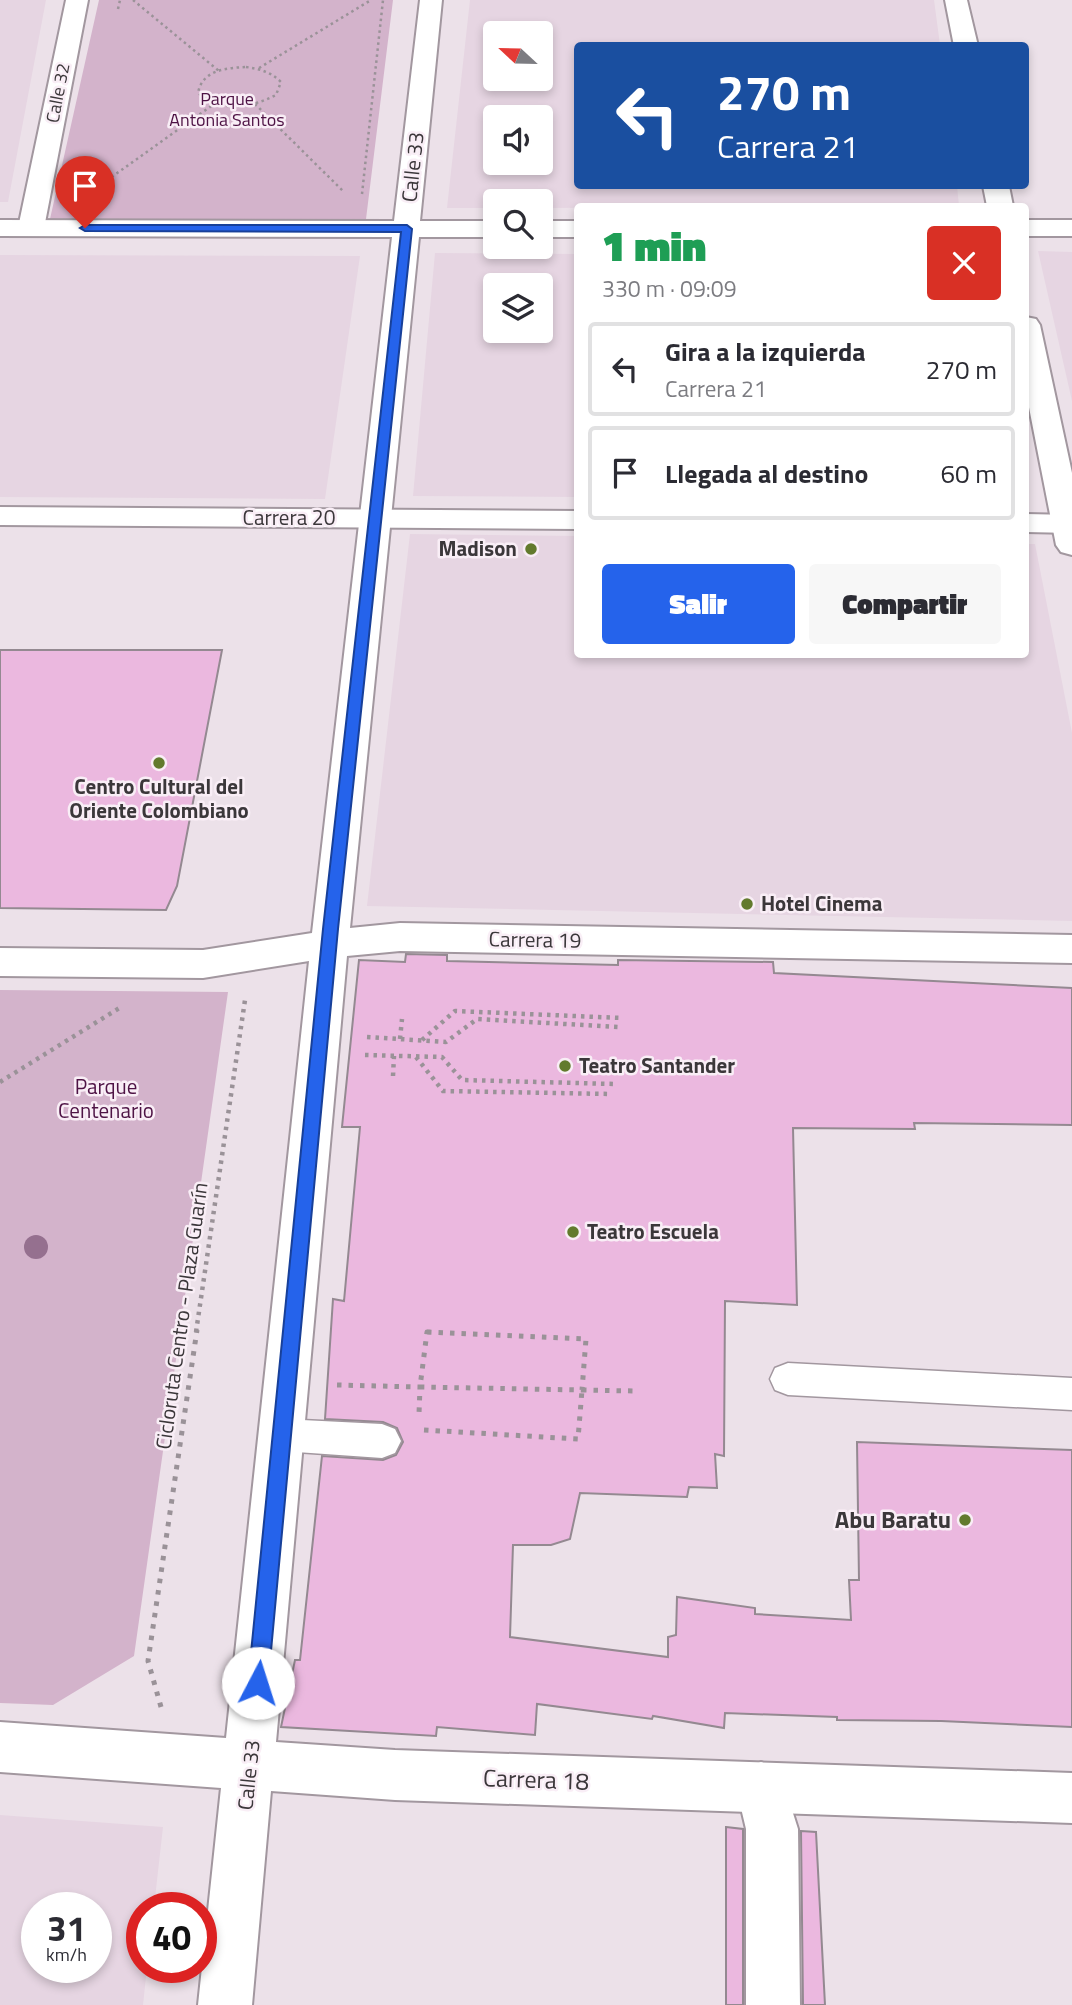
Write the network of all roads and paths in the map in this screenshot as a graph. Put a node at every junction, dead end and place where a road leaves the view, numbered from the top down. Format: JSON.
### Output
{"nodes":[{"id":1,"x":77,"y":0,"type":"edge"},
{"id":2,"x":133,"y":0,"type":"edge"},
{"id":3,"x":371,"y":0,"type":"edge"},
{"id":4,"x":383,"y":0,"type":"edge"},
{"id":5,"x":431,"y":0,"type":"edge"},
{"id":6,"x":956,"y":0,"type":"edge"},
{"id":7,"x":965,"y":42,"type":"edge"},
{"id":8,"x":258,"y":68,"type":"junction"},
{"id":9,"x":219,"y":71,"type":"junction"},
{"id":10,"x":214,"y":104,"type":"junction"},
{"id":11,"x":255,"y":104,"type":"junction"},
{"id":12,"x":87,"y":195,"type":"dead end"},
{"id":13,"x":362,"y":196,"type":"dead end"},
{"id":14,"x":351,"y":199,"type":"dead end"},
{"id":15,"x":0,"y":228,"type":"edge"},
{"id":16,"x":31,"y":228,"type":"junction"},
{"id":17,"x":1029,"y":228,"type":"edge"},
{"id":18,"x":1072,"y":228,"type":"edge"},
{"id":19,"x":407,"y":229,"type":"junction"},
{"id":20,"x":483,"y":229,"type":"edge"},
{"id":21,"x":553,"y":229,"type":"edge"},
{"id":22,"x":574,"y":229,"type":"edge"},
{"id":23,"x":1029,"y":339,"type":"edge"},
{"id":24,"x":0,"y":516,"type":"edge"},
{"id":25,"x":375,"y":519,"type":"junction"},
{"id":26,"x":574,"y":520,"type":"edge"},
{"id":27,"x":1029,"y":524,"type":"edge"},
{"id":28,"x":1070,"y":531,"type":"edge"},
{"id":29,"x":330,"y":944,"type":"junction"},
{"id":30,"x":1072,"y":949,"type":"edge"},
{"id":31,"x":0,"y":962,"type":"edge"},
{"id":32,"x":173,"y":965,"type":"junction"},
{"id":33,"x":246,"y":990,"type":"dead end"},
{"id":34,"x":622,"y":1018,"type":"dead end"},
{"id":35,"x":402,"y":1019,"type":"dead end"},
{"id":36,"x":618,"y":1027,"type":"dead end"},
{"id":37,"x":400,"y":1039,"type":"junction"},
{"id":38,"x":421,"y":1041,"type":"junction"},
{"id":39,"x":320,"y":1047,"type":"junction"},
{"id":40,"x":394,"y":1056,"type":"junction"},
{"id":41,"x":415,"y":1056,"type":"junction"},
{"id":42,"x":393,"y":1076,"type":"dead end"},
{"id":43,"x":0,"y":1082,"type":"edge"},
{"id":44,"x":615,"y":1084,"type":"dead end"},
{"id":45,"x":611,"y":1094,"type":"dead end"},
{"id":46,"x":788,"y":1379,"type":"dead end"},
{"id":47,"x":287,"y":1382,"type":"junction"},
{"id":48,"x":420,"y":1387,"type":"junction"},
{"id":49,"x":583,"y":1389,"type":"junction"},
{"id":50,"x":636,"y":1391,"type":"dead end"},
{"id":51,"x":1072,"y":1394,"type":"edge"},
{"id":52,"x":418,"y":1419,"type":"dead end"},
{"id":53,"x":418,"y":1430,"type":"dead end"},
{"id":54,"x":282,"y":1435,"type":"junction"},
{"id":55,"x":382,"y":1441,"type":"dead end"},
{"id":56,"x":148,"y":1661,"type":"dead end"},
{"id":57,"x":0,"y":1747,"type":"edge"},
{"id":58,"x":250,"y":1766,"type":"junction"},
{"id":59,"x":761,"y":1787,"type":"junction"},
{"id":60,"x":1072,"y":1798,"type":"edge"},
{"id":61,"x":225,"y":2005,"type":"edge"},
{"id":62,"x":773,"y":2005,"type":"edge"}],
"edges":[{"from":1,"to":16,"type":"street","name":"Calle 32"},
{"from":2,"to":9,"type":"path"},
{"from":3,"to":8,"type":"path"},
{"from":4,"to":13,"type":"path"},
{"from":5,"to":19,"type":"street","name":"Calle 33"},
{"from":6,"to":7,"type":"street"},
{"from":8,"to":9,"type":"path"},
{"from":8,"to":11,"type":"path"},
{"from":9,"to":10,"type":"path"},
{"from":10,"to":11,"type":"path"},
{"from":10,"to":12,"type":"path"},
{"from":11,"to":14,"type":"path"},
{"from":15,"to":16,"type":"street"},
{"from":16,"to":19,"type":"street"},
{"from":17,"to":18,"type":"street"},
{"from":19,"to":20,"type":"street"},
{"from":19,"to":25,"type":"street","name":"Calle 33"},
{"from":21,"to":22,"type":"street"},
{"from":23,"to":28,"type":"street"},
{"from":24,"to":25,"type":"street","name":"Carrera 20"},
{"from":25,"to":26,"type":"street","name":"Carrera 20"},
{"from":25,"to":29,"type":"street","name":"Calle 33"},
{"from":27,"to":28,"type":"street"},
{"from":29,"to":30,"type":"street","name":"Carrera 19"},
{"from":29,"to":32,"type":"street","name":"Carrera 19"},
{"from":29,"to":39,"type":"street","name":"Calle 33"},
{"from":31,"to":32,"type":"street","name":"Carrera 19"},
{"from":32,"to":43,"type":"path"},
{"from":33,"to":56,"type":"path","name":"Cicloruta Centro - Plaza Guarín"},
{"from":34,"to":38,"type":"path"},
{"from":35,"to":37,"type":"path"},
{"from":36,"to":38,"type":"path"},
{"from":37,"to":38,"type":"path"},
{"from":37,"to":39,"type":"path"},
{"from":39,"to":40,"type":"path"},
{"from":39,"to":47,"type":"street","name":"Calle 33"},
{"from":40,"to":41,"type":"path"},
{"from":40,"to":42,"type":"path"},
{"from":41,"to":44,"type":"path"},
{"from":41,"to":45,"type":"path"},
{"from":46,"to":51,"type":"lane"},
{"from":47,"to":48,"type":"path"},
{"from":47,"to":54,"type":"street","name":"Calle 33"},
{"from":48,"to":49,"type":"path"},
{"from":48,"to":49,"type":"path"},
{"from":48,"to":52,"type":"path"},
{"from":49,"to":50,"type":"path"},
{"from":49,"to":53,"type":"path"},
{"from":54,"to":55,"type":"lane"},
{"from":54,"to":58,"type":"street","name":"Calle 33"},
{"from":57,"to":58,"type":"street","name":"Carrera 18"},
{"from":58,"to":59,"type":"street","name":"Carrera 18"},
{"from":58,"to":61,"type":"street","name":"Calle 33"},
{"from":59,"to":60,"type":"street","name":"Carrera 18"},
{"from":59,"to":62,"type":"street"}]}
